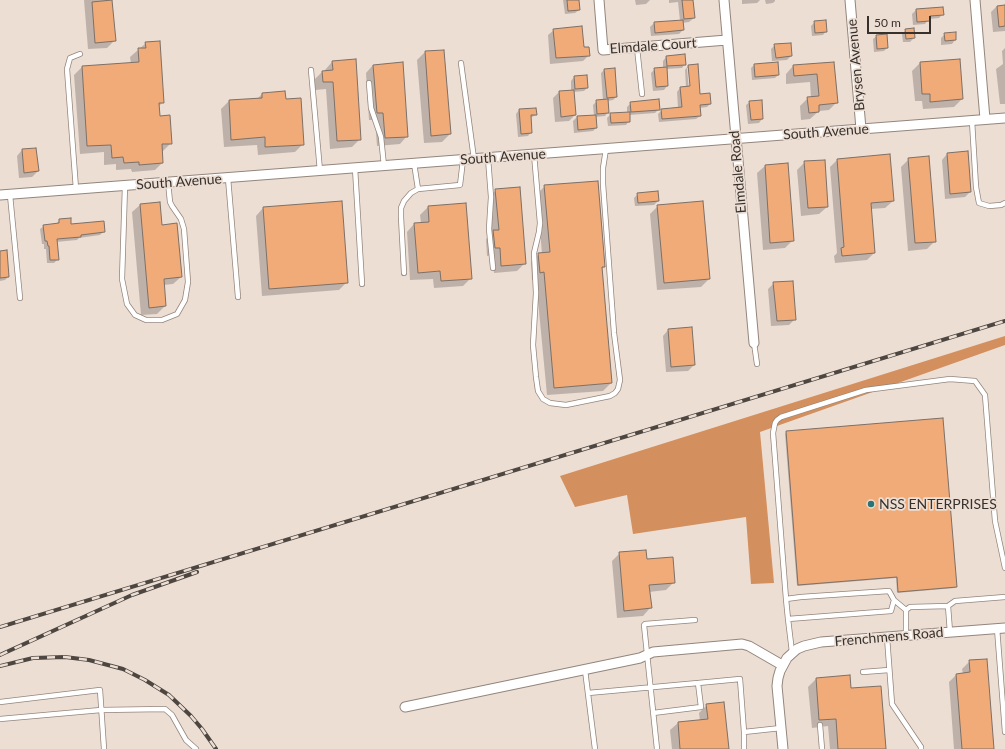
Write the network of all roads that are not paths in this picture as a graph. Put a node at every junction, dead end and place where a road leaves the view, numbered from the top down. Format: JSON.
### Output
{"nodes":[{"id":1,"x":599,"y":0,"type":"edge"},
{"id":2,"x":724,"y":0,"type":"edge"},
{"id":3,"x":850,"y":0,"type":"edge"},
{"id":4,"x":975,"y":0,"type":"edge"},
{"id":5,"x":727,"y":40,"type":"junction"},
{"id":6,"x":637,"y":48,"type":"junction"},
{"id":7,"x":80,"y":54,"type":"dead end"},
{"id":8,"x":461,"y":63,"type":"dead end"},
{"id":9,"x":311,"y":70,"type":"dead end"},
{"id":10,"x":369,"y":83,"type":"dead end"},
{"id":11,"x":642,"y":94,"type":"dead end"},
{"id":12,"x":1005,"y":118,"type":"edge"},
{"id":13,"x":972,"y":120,"type":"junction"},
{"id":14,"x":985,"y":120,"type":"junction"},
{"id":15,"x":861,"y":129,"type":"junction"},
{"id":16,"x":735,"y":139,"type":"junction"},
{"id":17,"x":606,"y":149,"type":"junction"},
{"id":18,"x":534,"y":154,"type":"junction"},
{"id":19,"x":488,"y":158,"type":"junction"},
{"id":20,"x":474,"y":159,"type":"junction"},
{"id":21,"x":463,"y":160,"type":"junction"},
{"id":22,"x":414,"y":163,"type":"junction"},
{"id":23,"x":384,"y":166,"type":"junction"},
{"id":24,"x":355,"y":168,"type":"junction"},
{"id":25,"x":320,"y":171,"type":"junction"},
{"id":26,"x":228,"y":178,"type":"junction"},
{"id":27,"x":168,"y":182,"type":"junction"},
{"id":28,"x":125,"y":186,"type":"junction"},
{"id":29,"x":76,"y":189,"type":"junction"},
{"id":30,"x":418,"y":189,"type":"junction"},
{"id":31,"x":0,"y":195,"type":"edge"},
{"id":32,"x":10,"y":195,"type":"junction"},
{"id":33,"x":1005,"y":203,"type":"edge"},
{"id":34,"x":493,"y":268,"type":"dead end"},
{"id":35,"x":404,"y":273,"type":"dead end"},
{"id":36,"x":362,"y":284,"type":"dead end"},
{"id":37,"x":238,"y":297,"type":"dead end"},
{"id":38,"x":20,"y":298,"type":"dead end"},
{"id":39,"x":754,"y":343,"type":"joint"},
{"id":40,"x":757,"y":364,"type":"dead end"},
{"id":41,"x":1005,"y":568,"type":"edge"},
{"id":42,"x":1005,"y":598,"type":"edge"},
{"id":43,"x":786,"y":599,"type":"junction"},
{"id":44,"x":894,"y":600,"type":"junction"},
{"id":45,"x":948,"y":606,"type":"junction"},
{"id":46,"x":906,"y":610,"type":"junction"},
{"id":47,"x":788,"y":619,"type":"junction"},
{"id":48,"x":695,"y":620,"type":"dead end"},
{"id":49,"x":1001,"y":628,"type":"edge"},
{"id":50,"x":950,"y":632,"type":"junction"},
{"id":51,"x":906,"y":636,"type":"junction"},
{"id":52,"x":886,"y":637,"type":"junction"},
{"id":53,"x":792,"y":652,"type":"junction"},
{"id":54,"x":646,"y":656,"type":"junction"},
{"id":55,"x":782,"y":665,"type":"junction"},
{"id":56,"x":585,"y":670,"type":"junction"},
{"id":57,"x":889,"y":670,"type":"junction"},
{"id":58,"x":863,"y":672,"type":"dead end"},
{"id":59,"x":698,"y":683,"type":"junction"},
{"id":60,"x":650,"y":686,"type":"junction"},
{"id":61,"x":588,"y":693,"type":"junction"},
{"id":62,"x":0,"y":702,"type":"edge"},
{"id":63,"x":405,"y":707,"type":"dead end"},
{"id":64,"x":101,"y":710,"type":"junction"},
{"id":65,"x":653,"y":713,"type":"junction"},
{"id":66,"x":0,"y":719,"type":"edge"},
{"id":67,"x":820,"y":725,"type":"dead end"},
{"id":68,"x":781,"y":728,"type":"junction"},
{"id":69,"x":744,"y":732,"type":"junction"},
{"id":70,"x":1005,"y":732,"type":"edge"},
{"id":71,"x":104,"y":749,"type":"edge"},
{"id":72,"x":196,"y":749,"type":"edge"},
{"id":73,"x":595,"y":749,"type":"edge"},
{"id":74,"x":657,"y":749,"type":"edge"},
{"id":75,"x":744,"y":749,"type":"edge"},
{"id":76,"x":783,"y":749,"type":"edge"},
{"id":77,"x":822,"y":749,"type":"edge"},
{"id":78,"x":921,"y":749,"type":"edge"}],
"edges":[{"from":1,"to":6,"type":"street","name":"Elmdale Court"},
{"from":2,"to":5,"type":"street","name":"Elmdale Road"},
{"from":3,"to":15,"type":"street","name":"Brysen Avenue"},
{"from":4,"to":14,"type":"street"},
{"from":5,"to":6,"type":"street","name":"Elmdale Court"},
{"from":5,"to":16,"type":"street","name":"Elmdale Road"},
{"from":6,"to":11,"type":"lane"},
{"from":7,"to":29,"type":"lane"},
{"from":8,"to":20,"type":"lane"},
{"from":9,"to":25,"type":"lane"},
{"from":10,"to":23,"type":"lane"},
{"from":12,"to":14,"type":"street","name":"South Avenue"},
{"from":13,"to":14,"type":"street","name":"South Avenue"},
{"from":13,"to":15,"type":"street","name":"South Avenue"},
{"from":13,"to":33,"type":"lane"},
{"from":15,"to":16,"type":"street","name":"South Avenue"},
{"from":16,"to":17,"type":"street","name":"South Avenue"},
{"from":16,"to":39,"type":"street","name":"Elmdale Road"},
{"from":17,"to":18,"type":"street","name":"South Avenue"},
{"from":17,"to":18,"type":"lane"},
{"from":18,"to":19,"type":"street","name":"South Avenue"},
{"from":19,"to":20,"type":"street","name":"South Avenue"},
{"from":19,"to":34,"type":"lane"},
{"from":20,"to":21,"type":"street","name":"South Avenue"},
{"from":21,"to":22,"type":"street","name":"South Avenue"},
{"from":21,"to":30,"type":"lane"},
{"from":22,"to":23,"type":"street","name":"South Avenue"},
{"from":22,"to":30,"type":"lane"},
{"from":23,"to":24,"type":"street","name":"South Avenue"},
{"from":24,"to":25,"type":"street","name":"South Avenue"},
{"from":24,"to":36,"type":"lane"},
{"from":25,"to":26,"type":"street","name":"South Avenue"},
{"from":26,"to":27,"type":"street","name":"South Avenue"},
{"from":26,"to":37,"type":"lane"},
{"from":27,"to":28,"type":"street","name":"South Avenue"},
{"from":27,"to":28,"type":"lane"},
{"from":28,"to":29,"type":"street","name":"South Avenue"},
{"from":29,"to":32,"type":"street","name":"South Avenue"},
{"from":30,"to":35,"type":"lane"},
{"from":31,"to":32,"type":"street","name":"South Avenue"},
{"from":32,"to":38,"type":"lane"},
{"from":39,"to":40,"type":"lane"},
{"from":41,"to":43,"type":"lane"},
{"from":42,"to":45,"type":"lane"},
{"from":43,"to":44,"type":"lane"},
{"from":43,"to":47,"type":"lane"},
{"from":44,"to":46,"type":"lane"},
{"from":44,"to":47,"type":"lane"},
{"from":45,"to":46,"type":"lane"},
{"from":45,"to":50,"type":"lane"},
{"from":46,"to":51,"type":"lane"},
{"from":47,"to":53,"type":"lane"},
{"from":48,"to":54,"type":"lane"},
{"from":49,"to":50,"type":"street","name":"Frenchmens Road"},
{"from":49,"to":70,"type":"lane"},
{"from":50,"to":51,"type":"street","name":"Frenchmens Road"},
{"from":51,"to":52,"type":"street","name":"Frenchmens Road"},
{"from":52,"to":53,"type":"street","name":"Frenchmens Road"},
{"from":52,"to":57,"type":"lane"},
{"from":53,"to":55,"type":"street","name":"Frenchmens Road"},
{"from":54,"to":55,"type":"street"},
{"from":54,"to":56,"type":"street"},
{"from":54,"to":60,"type":"lane"},
{"from":55,"to":68,"type":"street"},
{"from":56,"to":61,"type":"lane"},
{"from":56,"to":63,"type":"street"},
{"from":57,"to":58,"type":"lane"},
{"from":57,"to":78,"type":"lane"},
{"from":59,"to":60,"type":"lane"},
{"from":59,"to":65,"type":"lane"},
{"from":59,"to":69,"type":"lane"},
{"from":60,"to":61,"type":"lane"},
{"from":60,"to":65,"type":"lane"},
{"from":61,"to":73,"type":"lane"},
{"from":62,"to":64,"type":"lane"},
{"from":64,"to":66,"type":"lane"},
{"from":64,"to":71,"type":"lane"},
{"from":64,"to":72,"type":"lane"},
{"from":65,"to":74,"type":"lane"},
{"from":67,"to":77,"type":"lane"},
{"from":68,"to":69,"type":"lane"},
{"from":68,"to":76,"type":"street"},
{"from":69,"to":75,"type":"lane"}]}
